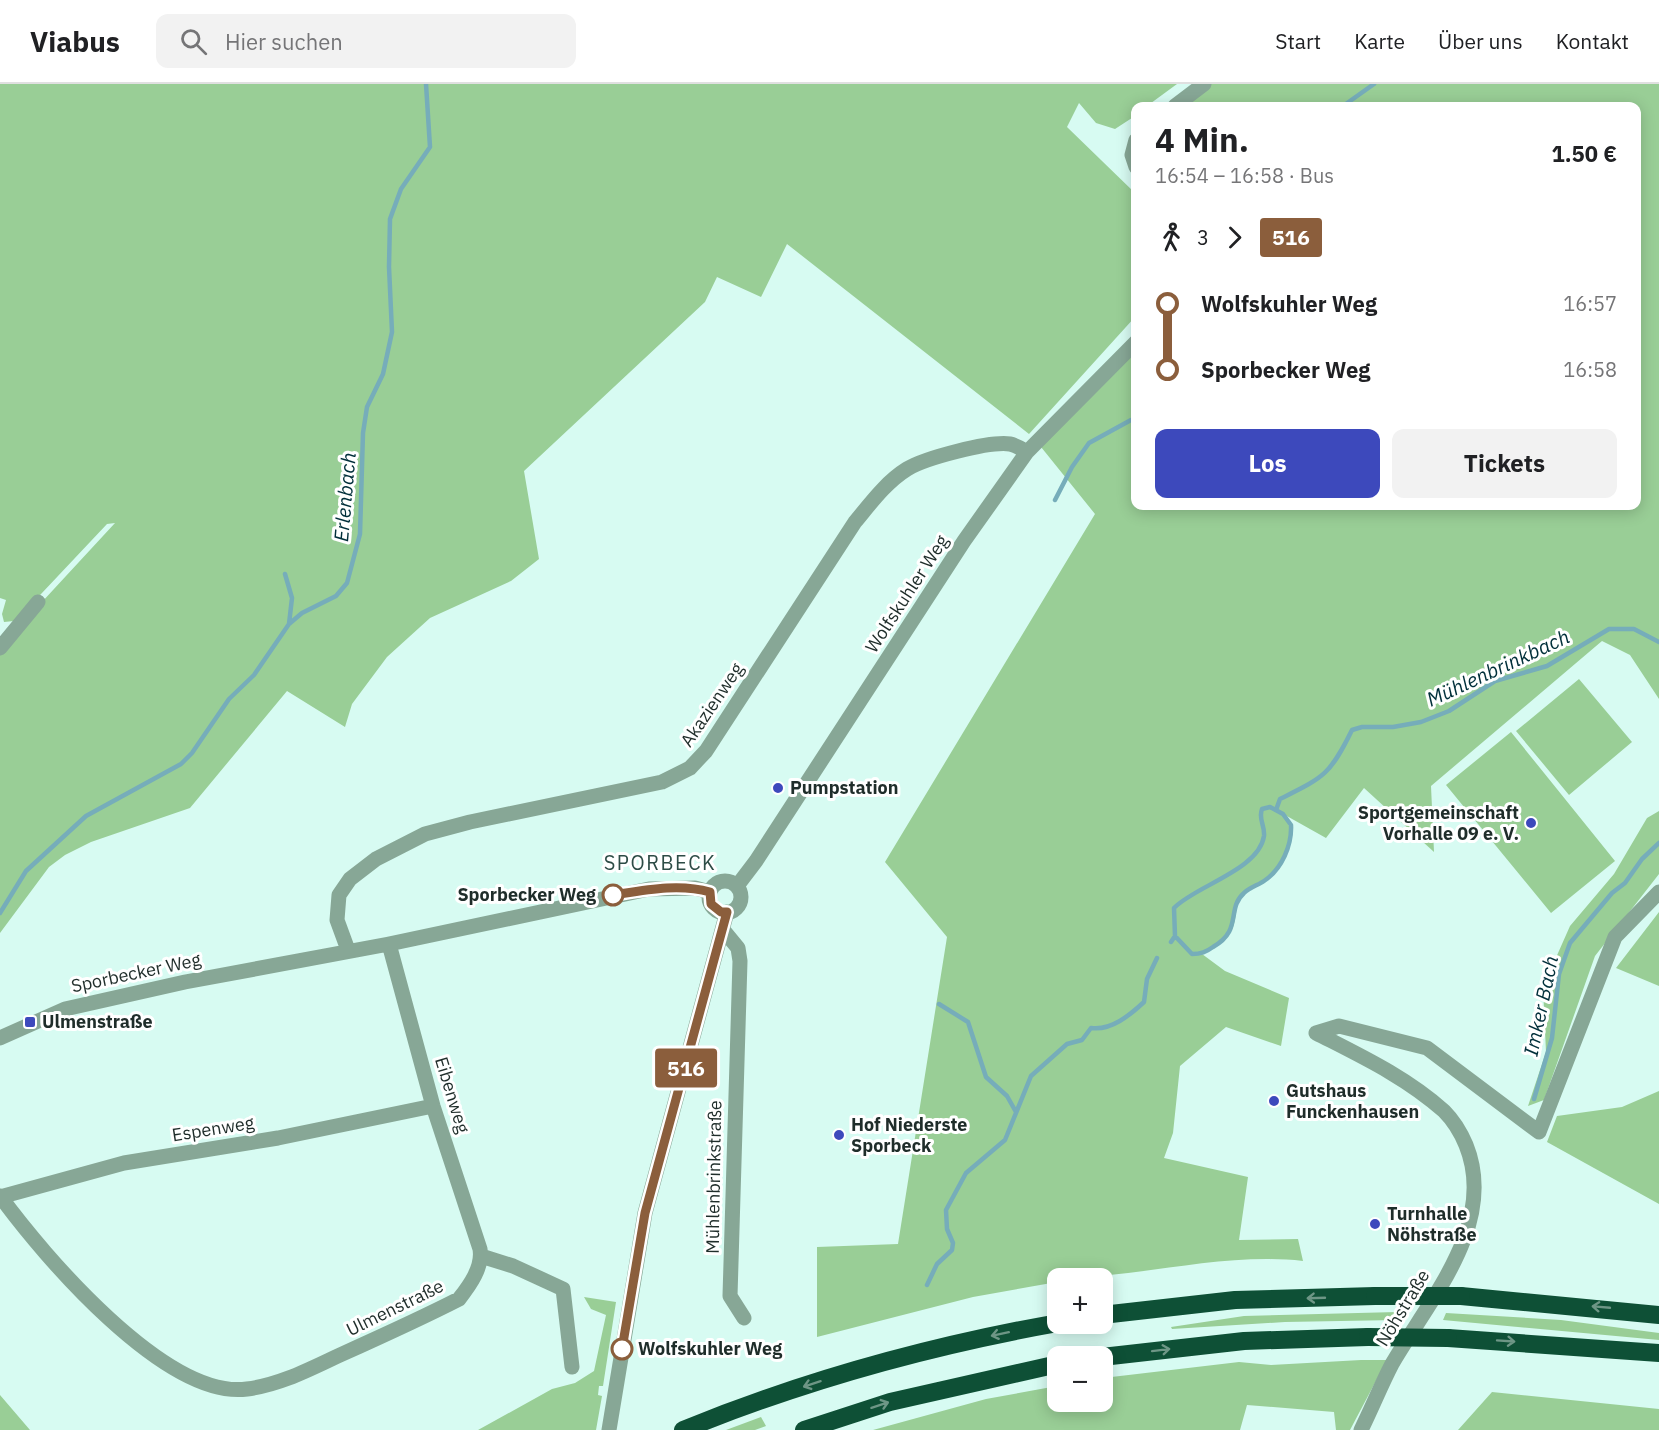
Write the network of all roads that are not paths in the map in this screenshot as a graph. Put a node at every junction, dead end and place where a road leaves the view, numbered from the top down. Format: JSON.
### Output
{"nodes":[{"id":1,"x":1204,"y":84,"type":"edge"},
{"id":2,"x":1180,"y":102,"type":"edge"},
{"id":3,"x":1131,"y":347,"type":"edge"},
{"id":4,"x":1027,"y":452,"type":"junction"},
{"id":5,"x":38,"y":602,"type":"dead end"},
{"id":6,"x":0,"y":648,"type":"edge"},
{"id":7,"x":737,"y":886,"type":"junction"},
{"id":8,"x":710,"y":892,"type":"junction"},
{"id":9,"x":1659,"y":892,"type":"edge"},
{"id":10,"x":727,"y":912,"type":"junction"},
{"id":11,"x":724,"y":931,"type":"junction"},
{"id":12,"x":389,"y":944,"type":"junction"},
{"id":13,"x":348,"y":950,"type":"junction"},
{"id":14,"x":0,"y":1038,"type":"edge"},
{"id":15,"x":434,"y":1106,"type":"junction"},
{"id":16,"x":0,"y":1196,"type":"edge"},
{"id":17,"x":481,"y":1256,"type":"junction"},
{"id":18,"x":1113,"y":1314,"type":"edge"},
{"id":19,"x":1659,"y":1315,"type":"edge"},
{"id":20,"x":744,"y":1318,"type":"dead end"},
{"id":21,"x":1047,"y":1325,"type":"edge"},
{"id":22,"x":1659,"y":1353,"type":"edge"},
{"id":23,"x":1113,"y":1356,"type":"edge"},
{"id":24,"x":572,"y":1366,"type":"dead end"},
{"id":25,"x":1047,"y":1367,"type":"edge"},
{"id":26,"x":609,"y":1430,"type":"edge"},
{"id":27,"x":683,"y":1430,"type":"edge"},
{"id":28,"x":804,"y":1430,"type":"edge"},
{"id":29,"x":1361,"y":1430,"type":"edge"}],
"edges":[{"from":1,"to":2,"type":"street"},
{"from":3,"to":4,"type":"street","name":"Wolfskuhler Weg"},
{"from":4,"to":7,"type":"street","name":"Wolfskuhler Weg"},
{"from":4,"to":13,"type":"street","name":"Akazienweg"},
{"from":5,"to":6,"type":"street"},
{"from":7,"to":8,"type":"street"},
{"from":7,"to":10,"type":"street","name":"Wolfskuhler Weg"},
{"from":8,"to":10,"type":"street"},
{"from":8,"to":12,"type":"street","name":"Sporbecker Weg"},
{"from":9,"to":29,"type":"street","name":"Nöhstraße"},
{"from":10,"to":11,"type":"street","name":"Wolfskuhler Weg"},
{"from":11,"to":20,"type":"street","name":"Mühlenbrinkstraße"},
{"from":11,"to":26,"type":"street","name":"Wolfskuhler Weg"},
{"from":12,"to":13,"type":"street","name":"Sporbecker Weg"},
{"from":12,"to":15,"type":"street","name":"Eibenweg"},
{"from":13,"to":14,"type":"street","name":"Sporbecker Weg"},
{"from":15,"to":16,"type":"street","name":"Espenweg"},
{"from":15,"to":17,"type":"street","name":"Eibenweg"},
{"from":16,"to":17,"type":"street","name":"Ulmenstraße"},
{"from":17,"to":24,"type":"street"},
{"from":19,"to":18,"type":"highway","one_way":true,"bridge":true},
{"from":21,"to":27,"type":"highway","one_way":true},
{"from":23,"to":22,"type":"highway","one_way":true,"bridge":true},
{"from":28,"to":25,"type":"highway","one_way":true}]}
